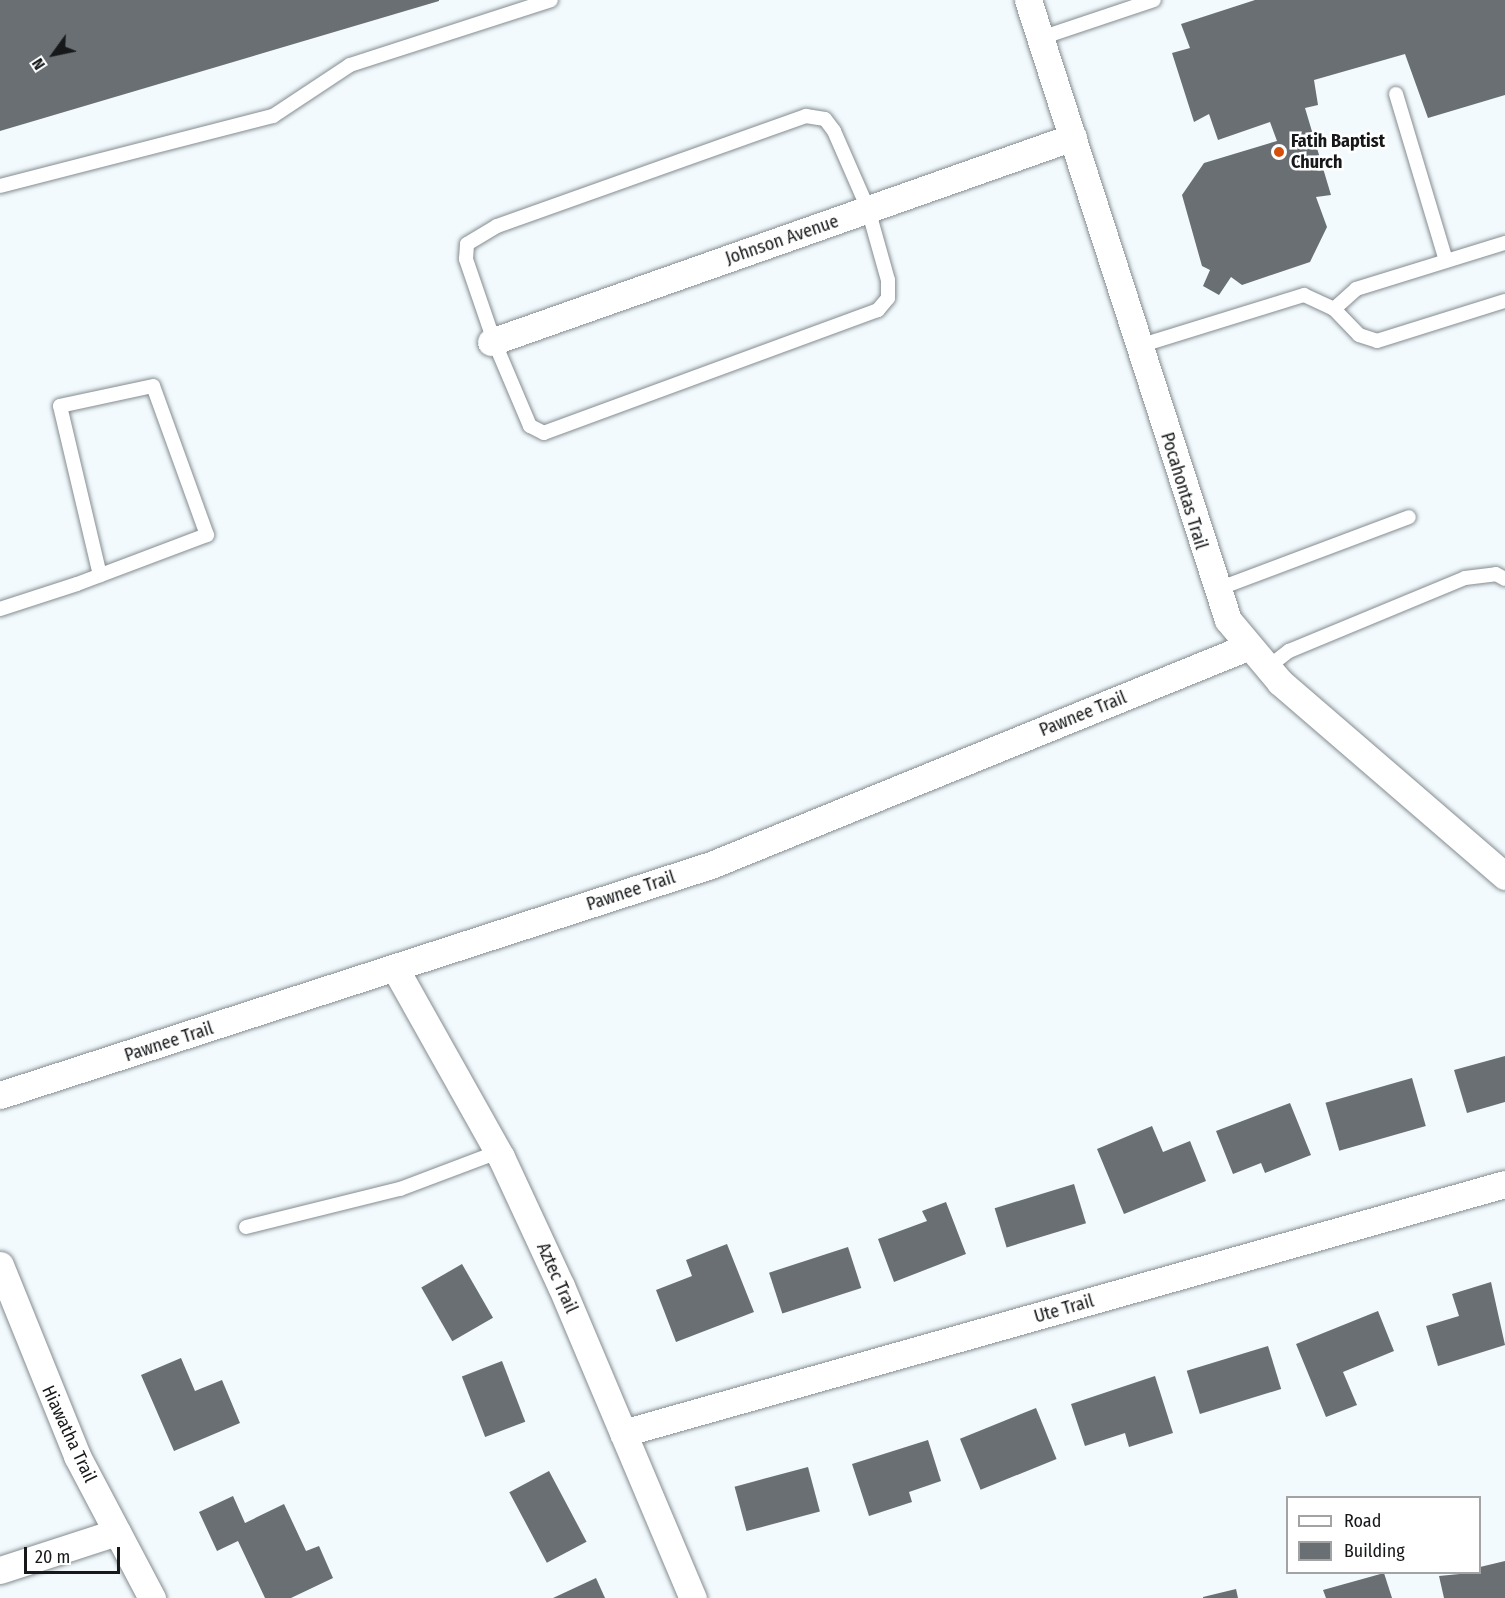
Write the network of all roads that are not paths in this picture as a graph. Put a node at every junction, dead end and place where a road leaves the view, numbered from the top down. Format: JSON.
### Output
{"nodes":[{"id":1,"x":551,"y":0,"type":"edge"},
{"id":2,"x":1028,"y":0,"type":"edge"},
{"id":3,"x":1154,"y":0,"type":"edge"},
{"id":4,"x":1041,"y":38,"type":"junction"},
{"id":5,"x":1396,"y":93,"type":"dead end"},
{"id":6,"x":1073,"y":137,"type":"junction"},
{"id":7,"x":0,"y":186,"type":"edge"},
{"id":8,"x":868,"y":209,"type":"junction"},
{"id":9,"x":1505,"y":243,"type":"edge"},
{"id":10,"x":1446,"y":261,"type":"junction"},
{"id":11,"x":1505,"y":301,"type":"edge"},
{"id":12,"x":1334,"y":309,"type":"junction"},
{"id":13,"x":492,"y":342,"type":"junction"},
{"id":14,"x":1139,"y":346,"type":"junction"},
{"id":15,"x":1409,"y":517,"type":"dead end"},
{"id":16,"x":100,"y":575,"type":"junction"},
{"id":17,"x":1505,"y":579,"type":"edge"},
{"id":18,"x":1215,"y":590,"type":"junction"},
{"id":19,"x":0,"y":609,"type":"edge"},
{"id":20,"x":1247,"y":647,"type":"junction"},
{"id":21,"x":1267,"y":668,"type":"junction"},
{"id":22,"x":1505,"y":876,"type":"edge"},
{"id":23,"x":396,"y":970,"type":"junction"},
{"id":24,"x":0,"y":1095,"type":"edge"},
{"id":25,"x":498,"y":1152,"type":"junction"},
{"id":26,"x":1505,"y":1184,"type":"edge"},
{"id":27,"x":246,"y":1227,"type":"dead end"},
{"id":28,"x":0,"y":1265,"type":"edge"},
{"id":29,"x":623,"y":1433,"type":"junction"},
{"id":30,"x":117,"y":1532,"type":"junction"},
{"id":31,"x":0,"y":1570,"type":"edge"},
{"id":32,"x":152,"y":1598,"type":"edge"},
{"id":33,"x":693,"y":1598,"type":"edge"}],
"edges":[{"from":1,"to":7,"type":"lane"},
{"from":2,"to":4,"type":"street","name":"Pocahontas Trail"},
{"from":3,"to":4,"type":"lane"},
{"from":4,"to":6,"type":"street","name":"Pocahontas Trail"},
{"from":5,"to":10,"type":"lane"},
{"from":6,"to":8,"type":"street","name":"Johnson Avenue"},
{"from":6,"to":14,"type":"street","name":"Pocahontas Trail"},
{"from":8,"to":13,"type":"street","name":"Johnson Avenue"},
{"from":8,"to":13,"type":"lane"},
{"from":8,"to":13,"type":"lane"},
{"from":9,"to":10,"type":"lane"},
{"from":10,"to":12,"type":"lane"},
{"from":11,"to":12,"type":"lane"},
{"from":12,"to":14,"type":"lane"},
{"from":14,"to":18,"type":"street","name":"Pocahontas Trail"},
{"from":15,"to":18,"type":"lane"},
{"from":16,"to":16,"type":"lane"},
{"from":16,"to":19,"type":"lane"},
{"from":17,"to":21,"type":"lane"},
{"from":18,"to":20,"type":"street","name":"Pocahontas Trail"},
{"from":20,"to":21,"type":"street","name":"Pocahontas Trail"},
{"from":20,"to":23,"type":"street","name":"Pawnee Trail"},
{"from":21,"to":22,"type":"street","name":"Pocahontas Trail"},
{"from":23,"to":24,"type":"street","name":"Pawnee Trail"},
{"from":23,"to":25,"type":"street","name":"Aztec Trail"},
{"from":25,"to":27,"type":"lane"},
{"from":25,"to":29,"type":"street","name":"Aztec Trail"},
{"from":26,"to":29,"type":"street","name":"Ute Trail"},
{"from":28,"to":30,"type":"street","name":"Hiawatha Trail"},
{"from":29,"to":33,"type":"street","name":"Aztec Trail"},
{"from":30,"to":31,"type":"street"},
{"from":30,"to":32,"type":"street","name":"Hiawatha Trail"}]}
